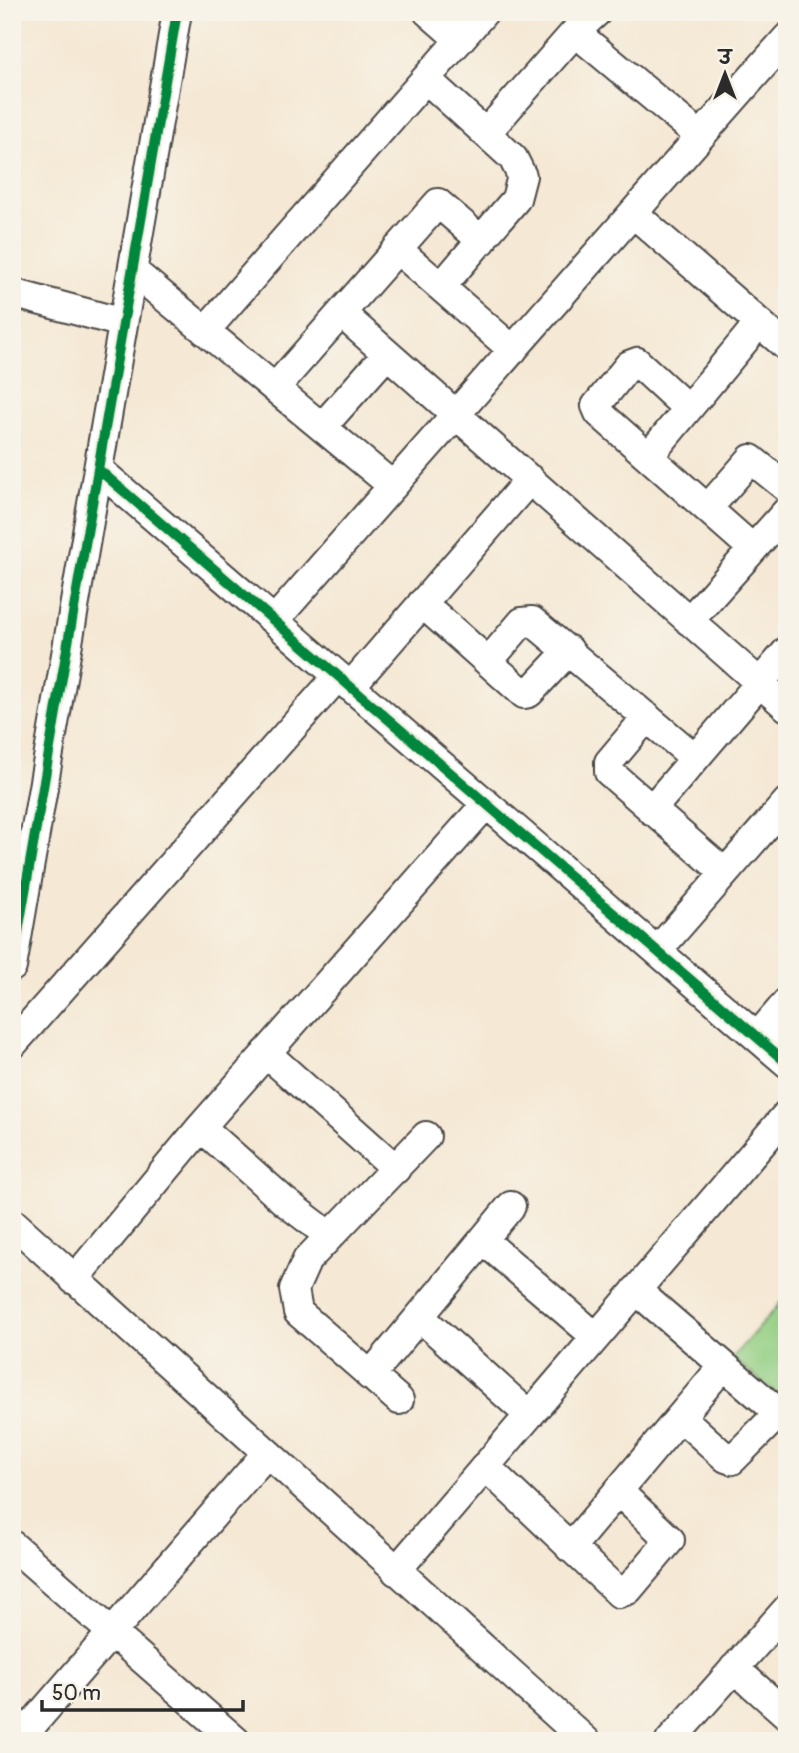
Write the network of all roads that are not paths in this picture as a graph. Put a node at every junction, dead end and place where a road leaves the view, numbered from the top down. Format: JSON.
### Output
{"nodes":[{"id":1,"x":177,"y":12,"type":"edge"},
{"id":2,"x":428,"y":12,"type":"edge"},
{"id":3,"x":484,"y":12,"type":"edge"},
{"id":4,"x":597,"y":12,"type":"edge"},
{"id":5,"x":575,"y":32,"type":"junction"},
{"id":6,"x":787,"y":38,"type":"edge"},
{"id":7,"x":460,"y":40,"type":"junction"},
{"id":8,"x":426,"y":79,"type":"junction"},
{"id":9,"x":487,"y":132,"type":"junction"},
{"id":10,"x":701,"y":136,"type":"junction"},
{"id":11,"x":633,"y":213,"type":"junction"},
{"id":12,"x":482,"y":241,"type":"junction"},
{"id":13,"x":397,"y":249,"type":"junction"},
{"id":14,"x":132,"y":271,"type":"junction"},
{"id":15,"x":441,"y":287,"type":"junction"},
{"id":16,"x":12,"y":293,"type":"edge"},
{"id":17,"x":341,"y":313,"type":"junction"},
{"id":18,"x":759,"y":323,"type":"junction"},
{"id":19,"x":123,"y":324,"type":"junction"},
{"id":20,"x":205,"y":331,"type":"junction"},
{"id":21,"x":787,"y":347,"type":"edge"},
{"id":22,"x":513,"y":350,"type":"junction"},
{"id":23,"x":387,"y":354,"type":"junction"},
{"id":24,"x":275,"y":388,"type":"junction"},
{"id":25,"x":687,"y":408,"type":"junction"},
{"id":26,"x":456,"y":414,"type":"junction"},
{"id":27,"x":322,"y":427,"type":"junction"},
{"id":28,"x":649,"y":456,"type":"junction"},
{"id":29,"x":98,"y":469,"type":"junction"},
{"id":30,"x":530,"y":478,"type":"junction"},
{"id":31,"x":393,"y":486,"type":"junction"},
{"id":32,"x":787,"y":488,"type":"edge"},
{"id":33,"x":708,"y":508,"type":"junction"},
{"id":34,"x":787,"y":512,"type":"edge"},
{"id":35,"x":753,"y":549,"type":"junction"},
{"id":36,"x":422,"y":603,"type":"junction"},
{"id":37,"x":274,"y":621,"type":"junction"},
{"id":38,"x":689,"y":621,"type":"junction"},
{"id":39,"x":569,"y":650,"type":"junction"},
{"id":40,"x":787,"y":651,"type":"edge"},
{"id":41,"x":488,"y":662,"type":"junction"},
{"id":42,"x":344,"y":681,"type":"junction"},
{"id":43,"x":760,"y":683,"type":"junction"},
{"id":44,"x":787,"y":707,"type":"edge"},
{"id":45,"x":647,"y":717,"type":"junction"},
{"id":46,"x":695,"y":758,"type":"junction"},
{"id":47,"x":486,"y":804,"type":"junction"},
{"id":48,"x":786,"y":804,"type":"edge"},
{"id":49,"x":651,"y":810,"type":"junction"},
{"id":50,"x":725,"y":873,"type":"junction"},
{"id":51,"x":657,"y":951,"type":"junction"},
{"id":52,"x":12,"y":967,"type":"edge"},
{"id":53,"x":787,"y":1002,"type":"edge"},
{"id":54,"x":757,"y":1037,"type":"junction"},
{"id":55,"x":12,"y":1045,"type":"edge"},
{"id":56,"x":266,"y":1053,"type":"junction"},
{"id":57,"x":787,"y":1063,"type":"edge"},
{"id":58,"x":787,"y":1114,"type":"edge"},
{"id":59,"x":201,"y":1128,"type":"junction"},
{"id":60,"x":426,"y":1136,"type":"dead end"},
{"id":61,"x":396,"y":1169,"type":"junction"},
{"id":62,"x":511,"y":1206,"type":"dead end"},
{"id":63,"x":12,"y":1222,"type":"edge"},
{"id":64,"x":330,"y":1236,"type":"junction"},
{"id":65,"x":483,"y":1240,"type":"junction"},
{"id":66,"x":74,"y":1280,"type":"junction"},
{"id":67,"x":636,"y":1290,"type":"junction"},
{"id":68,"x":420,"y":1317,"type":"junction"},
{"id":69,"x":596,"y":1337,"type":"junction"},
{"id":70,"x":723,"y":1366,"type":"junction"},
{"id":71,"x":370,"y":1377,"type":"junction"},
{"id":72,"x":399,"y":1400,"type":"dead end"},
{"id":73,"x":783,"y":1409,"type":"edge"},
{"id":74,"x":529,"y":1415,"type":"junction"},
{"id":75,"x":681,"y":1417,"type":"junction"},
{"id":76,"x":266,"y":1454,"type":"junction"},
{"id":77,"x":485,"y":1466,"type":"junction"},
{"id":78,"x":618,"y":1491,"type":"junction"},
{"id":79,"x":12,"y":1545,"type":"edge"},
{"id":80,"x":570,"y":1548,"type":"junction"},
{"id":81,"x":396,"y":1571,"type":"junction"},
{"id":82,"x":787,"y":1609,"type":"edge"},
{"id":83,"x":112,"y":1632,"type":"junction"},
{"id":84,"x":734,"y":1668,"type":"junction"},
{"id":85,"x":787,"y":1715,"type":"edge"},
{"id":86,"x":18,"y":1741,"type":"edge"},
{"id":87,"x":236,"y":1741,"type":"edge"},
{"id":88,"x":586,"y":1741,"type":"edge"},
{"id":89,"x":670,"y":1741,"type":"edge"}],
"edges":[{"from":1,"to":14,"type":"street"},
{"from":2,"to":7,"type":"street"},
{"from":3,"to":7,"type":"street"},
{"from":4,"to":5,"type":"street"},
{"from":5,"to":9,"type":"street"},
{"from":5,"to":10,"type":"street"},
{"from":6,"to":10,"type":"street"},
{"from":7,"to":8,"type":"street"},
{"from":8,"to":9,"type":"street"},
{"from":8,"to":20,"type":"street"},
{"from":9,"to":12,"type":"street"},
{"from":10,"to":11,"type":"street"},
{"from":11,"to":18,"type":"street"},
{"from":11,"to":22,"type":"street"},
{"from":12,"to":13,"type":"street"},
{"from":12,"to":15,"type":"street"},
{"from":13,"to":15,"type":"street"},
{"from":13,"to":17,"type":"street"},
{"from":14,"to":19,"type":"street"},
{"from":14,"to":20,"type":"street"},
{"from":15,"to":22,"type":"street"},
{"from":16,"to":19,"type":"street"},
{"from":17,"to":23,"type":"street"},
{"from":17,"to":24,"type":"street"},
{"from":18,"to":21,"type":"street"},
{"from":18,"to":25,"type":"street"},
{"from":19,"to":29,"type":"street"},
{"from":20,"to":24,"type":"street"},
{"from":22,"to":26,"type":"street"},
{"from":23,"to":26,"type":"street"},
{"from":23,"to":27,"type":"street"},
{"from":24,"to":27,"type":"street"},
{"from":25,"to":28,"type":"street"},
{"from":25,"to":28,"type":"street"},
{"from":26,"to":30,"type":"street"},
{"from":26,"to":31,"type":"street"},
{"from":27,"to":31,"type":"street"},
{"from":28,"to":33,"type":"street"},
{"from":29,"to":37,"type":"street"},
{"from":29,"to":52,"type":"street"},
{"from":30,"to":36,"type":"street"},
{"from":30,"to":38,"type":"street"},
{"from":31,"to":37,"type":"street"},
{"from":32,"to":33,"type":"street"},
{"from":33,"to":35,"type":"street"},
{"from":34,"to":35,"type":"street"},
{"from":35,"to":38,"type":"street"},
{"from":36,"to":41,"type":"street"},
{"from":36,"to":42,"type":"street"},
{"from":37,"to":42,"type":"street"},
{"from":38,"to":43,"type":"street"},
{"from":39,"to":41,"type":"street"},
{"from":39,"to":41,"type":"street"},
{"from":39,"to":45,"type":"street"},
{"from":40,"to":43,"type":"street"},
{"from":42,"to":47,"type":"street"},
{"from":42,"to":55,"type":"street"},
{"from":43,"to":44,"type":"street"},
{"from":43,"to":46,"type":"street"},
{"from":45,"to":46,"type":"street"},
{"from":45,"to":49,"type":"street"},
{"from":46,"to":49,"type":"street"},
{"from":47,"to":51,"type":"street"},
{"from":47,"to":56,"type":"street"},
{"from":48,"to":50,"type":"street"},
{"from":49,"to":50,"type":"street"},
{"from":50,"to":51,"type":"street"},
{"from":51,"to":54,"type":"street"},
{"from":53,"to":54,"type":"street"},
{"from":54,"to":57,"type":"street"},
{"from":56,"to":59,"type":"street"},
{"from":56,"to":61,"type":"street"},
{"from":58,"to":67,"type":"street"},
{"from":59,"to":64,"type":"street"},
{"from":59,"to":66,"type":"street"},
{"from":60,"to":61,"type":"street"},
{"from":61,"to":64,"type":"street"},
{"from":62,"to":65,"type":"street"},
{"from":63,"to":66,"type":"street"},
{"from":64,"to":71,"type":"street"},
{"from":65,"to":68,"type":"street"},
{"from":65,"to":69,"type":"street"},
{"from":66,"to":76,"type":"street"},
{"from":67,"to":69,"type":"street"},
{"from":67,"to":70,"type":"street"},
{"from":68,"to":71,"type":"street"},
{"from":68,"to":74,"type":"street"},
{"from":69,"to":74,"type":"street"},
{"from":70,"to":73,"type":"street"},
{"from":70,"to":75,"type":"street"},
{"from":71,"to":72,"type":"street"},
{"from":73,"to":75,"type":"street"},
{"from":74,"to":77,"type":"street"},
{"from":75,"to":78,"type":"street"},
{"from":76,"to":81,"type":"street"},
{"from":76,"to":83,"type":"street"},
{"from":77,"to":80,"type":"street"},
{"from":77,"to":81,"type":"street"},
{"from":78,"to":80,"type":"street"},
{"from":78,"to":80,"type":"street"},
{"from":79,"to":83,"type":"street"},
{"from":81,"to":88,"type":"street"},
{"from":82,"to":84,"type":"street"},
{"from":83,"to":86,"type":"street"},
{"from":83,"to":87,"type":"street"},
{"from":84,"to":85,"type":"street"},
{"from":84,"to":89,"type":"street"}]}
